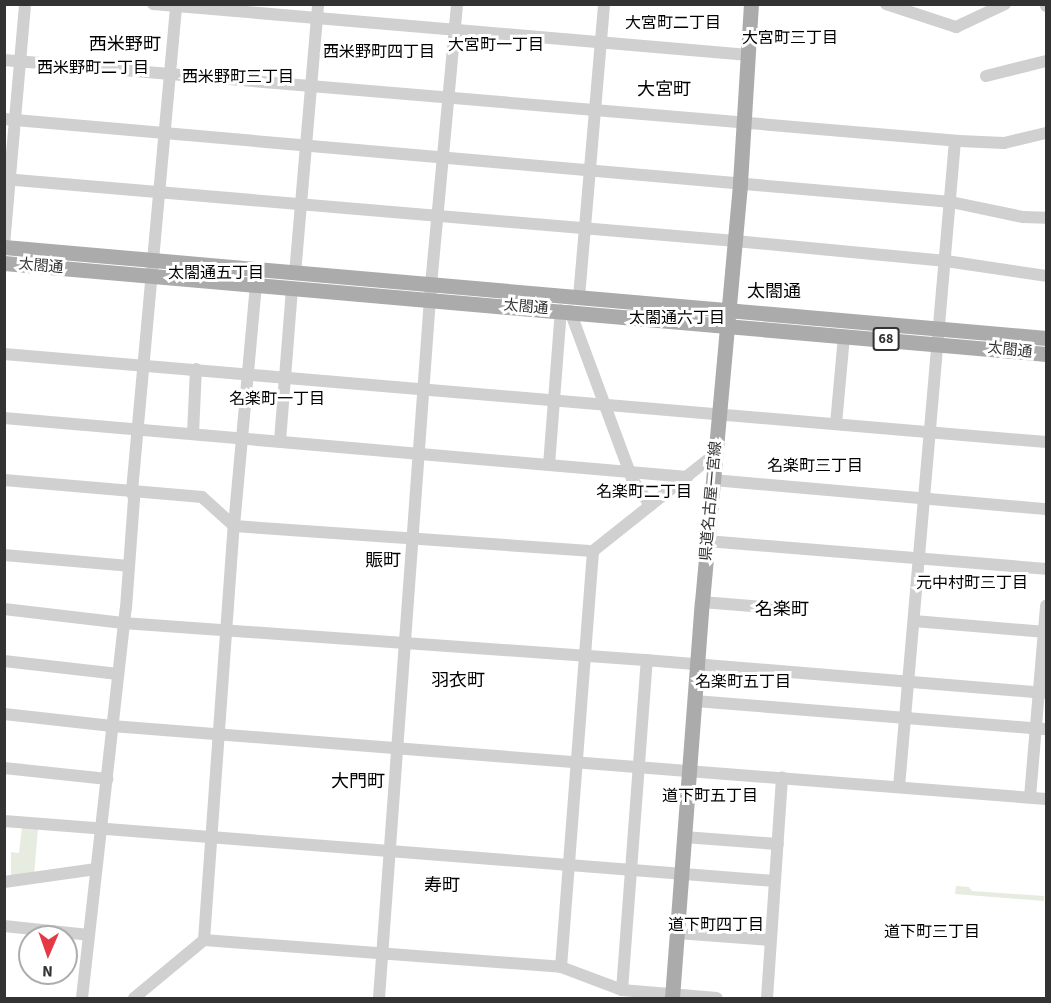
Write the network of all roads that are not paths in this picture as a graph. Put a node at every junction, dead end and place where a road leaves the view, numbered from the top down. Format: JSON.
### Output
{"nodes":[{"id":1,"x":25,"y":4,"type":"edge"},
{"id":2,"x":153,"y":4,"type":"edge"},
{"id":3,"x":318,"y":4,"type":"edge"},
{"id":4,"x":457,"y":4,"type":"edge"},
{"id":5,"x":604,"y":4,"type":"edge"},
{"id":6,"x":751,"y":4,"type":"edge"},
{"id":7,"x":886,"y":4,"type":"edge"},
{"id":8,"x":1005,"y":4,"type":"edge"},
{"id":9,"x":176,"y":6,"type":"edge"},
{"id":10,"x":317,"y":19,"type":"junction"},
{"id":11,"x":455,"y":28,"type":"junction"},
{"id":12,"x":601,"y":42,"type":"junction"},
{"id":13,"x":748,"y":55,"type":"junction"},
{"id":14,"x":4,"y":60,"type":"edge"},
{"id":15,"x":20,"y":61,"type":"junction"},
{"id":16,"x":1047,"y":61,"type":"edge"},
{"id":17,"x":170,"y":74,"type":"junction"},
{"id":18,"x":986,"y":76,"type":"dead end"},
{"id":19,"x":311,"y":84,"type":"junction"},
{"id":20,"x":448,"y":98,"type":"junction"},
{"id":21,"x":595,"y":111,"type":"junction"},
{"id":22,"x":10,"y":119,"type":"edge"},
{"id":23,"x":745,"y":122,"type":"junction"},
{"id":24,"x":1047,"y":133,"type":"edge"},
{"id":25,"x":165,"y":134,"type":"junction"},
{"id":26,"x":955,"y":141,"type":"junction"},
{"id":27,"x":306,"y":147,"type":"junction"},
{"id":28,"x":443,"y":157,"type":"junction"},
{"id":29,"x":590,"y":170,"type":"junction"},
{"id":30,"x":7,"y":179,"type":"edge"},
{"id":31,"x":740,"y":183,"type":"junction"},
{"id":32,"x":160,"y":192,"type":"junction"},
{"id":33,"x":951,"y":202,"type":"junction"},
{"id":34,"x":301,"y":205,"type":"junction"},
{"id":35,"x":438,"y":216,"type":"junction"},
{"id":36,"x":1047,"y":218,"type":"edge"},
{"id":37,"x":585,"y":228,"type":"junction"},
{"id":38,"x":735,"y":241,"type":"junction"},
{"id":39,"x":4,"y":246,"type":"edge"},
{"id":40,"x":946,"y":261,"type":"junction"},
{"id":41,"x":4,"y":263,"type":"edge"},
{"id":42,"x":153,"y":268,"type":"junction"},
{"id":43,"x":1047,"y":276,"type":"edge"},
{"id":44,"x":294,"y":281,"type":"junction"},
{"id":45,"x":256,"y":285,"type":"junction"},
{"id":46,"x":431,"y":292,"type":"junction"},
{"id":47,"x":579,"y":297,"type":"junction"},
{"id":48,"x":566,"y":311,"type":"junction"},
{"id":49,"x":727,"y":317,"type":"junction"},
{"id":50,"x":844,"y":336,"type":"junction"},
{"id":51,"x":940,"y":337,"type":"junction"},
{"id":52,"x":1047,"y":338,"type":"edge"},
{"id":53,"x":4,"y":354,"type":"edge"},
{"id":54,"x":1047,"y":354,"type":"edge"},
{"id":55,"x":144,"y":364,"type":"junction"},
{"id":56,"x":196,"y":369,"type":"junction"},
{"id":57,"x":248,"y":374,"type":"junction"},
{"id":58,"x":284,"y":377,"type":"junction"},
{"id":59,"x":424,"y":390,"type":"junction"},
{"id":60,"x":554,"y":401,"type":"junction"},
{"id":61,"x":605,"y":405,"type":"junction"},
{"id":62,"x":718,"y":414,"type":"junction"},
{"id":63,"x":4,"y":418,"type":"edge"},
{"id":64,"x":836,"y":424,"type":"junction"},
{"id":65,"x":138,"y":430,"type":"junction"},
{"id":66,"x":931,"y":433,"type":"junction"},
{"id":67,"x":193,"y":434,"type":"junction"},
{"id":68,"x":243,"y":438,"type":"junction"},
{"id":69,"x":279,"y":441,"type":"junction"},
{"id":70,"x":1047,"y":442,"type":"edge"},
{"id":71,"x":419,"y":453,"type":"junction"},
{"id":72,"x":715,"y":454,"type":"junction"},
{"id":73,"x":549,"y":465,"type":"junction"},
{"id":74,"x":629,"y":472,"type":"junction"},
{"id":75,"x":687,"y":477,"type":"junction"},
{"id":76,"x":4,"y":480,"type":"edge"},
{"id":77,"x":713,"y":480,"type":"junction"},
{"id":78,"x":132,"y":491,"type":"junction"},
{"id":79,"x":925,"y":499,"type":"junction"},
{"id":80,"x":650,"y":505,"type":"junction"},
{"id":81,"x":1047,"y":509,"type":"edge"},
{"id":82,"x":234,"y":526,"type":"junction"},
{"id":83,"x":413,"y":539,"type":"junction"},
{"id":84,"x":707,"y":541,"type":"junction"},
{"id":85,"x":592,"y":551,"type":"junction"},
{"id":86,"x":4,"y":555,"type":"edge"},
{"id":87,"x":920,"y":559,"type":"junction"},
{"id":88,"x":129,"y":566,"type":"junction"},
{"id":89,"x":1047,"y":569,"type":"edge"},
{"id":90,"x":702,"y":602,"type":"junction"},
{"id":91,"x":1047,"y":606,"type":"edge"},
{"id":92,"x":4,"y":609,"type":"edge"},
{"id":93,"x":802,"y":610,"type":"dead end"},
{"id":94,"x":914,"y":621,"type":"junction"},
{"id":95,"x":123,"y":623,"type":"junction"},
{"id":96,"x":225,"y":630,"type":"junction"},
{"id":97,"x":1045,"y":632,"type":"edge"},
{"id":98,"x":405,"y":644,"type":"junction"},
{"id":99,"x":583,"y":656,"type":"junction"},
{"id":100,"x":647,"y":660,"type":"junction"},
{"id":101,"x":4,"y":661,"type":"edge"},
{"id":102,"x":697,"y":665,"type":"junction"},
{"id":103,"x":118,"y":674,"type":"junction"},
{"id":104,"x":909,"y":682,"type":"junction"},
{"id":105,"x":1043,"y":693,"type":"edge"},
{"id":106,"x":695,"y":701,"type":"junction"},
{"id":107,"x":4,"y":714,"type":"edge"},
{"id":108,"x":905,"y":718,"type":"junction"},
{"id":109,"x":112,"y":726,"type":"junction"},
{"id":110,"x":1041,"y":729,"type":"edge"},
{"id":111,"x":218,"y":734,"type":"junction"},
{"id":112,"x":397,"y":747,"type":"junction"},
{"id":113,"x":576,"y":760,"type":"junction"},
{"id":114,"x":639,"y":765,"type":"junction"},
{"id":115,"x":4,"y":768,"type":"edge"},
{"id":116,"x":689,"y":770,"type":"junction"},
{"id":117,"x":783,"y":778,"type":"junction"},
{"id":118,"x":106,"y":779,"type":"junction"},
{"id":119,"x":899,"y":787,"type":"junction"},
{"id":120,"x":1030,"y":797,"type":"junction"},
{"id":121,"x":1047,"y":799,"type":"edge"},
{"id":122,"x":4,"y":821,"type":"edge"},
{"id":123,"x":101,"y":830,"type":"junction"},
{"id":124,"x":684,"y":837,"type":"junction"},
{"id":125,"x":211,"y":838,"type":"junction"},
{"id":126,"x":778,"y":844,"type":"junction"},
{"id":127,"x":390,"y":852,"type":"junction"},
{"id":128,"x":568,"y":866,"type":"junction"},
{"id":129,"x":96,"y":869,"type":"junction"},
{"id":130,"x":631,"y":869,"type":"junction"},
{"id":131,"x":681,"y":873,"type":"junction"},
{"id":132,"x":775,"y":881,"type":"junction"},
{"id":133,"x":4,"y":882,"type":"edge"},
{"id":134,"x":4,"y":926,"type":"edge"},
{"id":135,"x":677,"y":933,"type":"junction"},
{"id":136,"x":89,"y":935,"type":"junction"},
{"id":137,"x":204,"y":940,"type":"junction"},
{"id":138,"x":770,"y":940,"type":"junction"},
{"id":139,"x":382,"y":956,"type":"junction"},
{"id":140,"x":561,"y":967,"type":"junction"},
{"id":141,"x":622,"y":990,"type":"junction"},
{"id":142,"x":673,"y":997,"type":"edge"},
{"id":143,"x":82,"y":999,"type":"edge"},
{"id":144,"x":134,"y":999,"type":"edge"},
{"id":145,"x":379,"y":999,"type":"edge"},
{"id":146,"x":717,"y":999,"type":"edge"},
{"id":147,"x":767,"y":999,"type":"edge"}],
"edges":[{"from":1,"to":15,"type":"street"},
{"from":2,"to":9,"type":"street"},
{"from":3,"to":10,"type":"street"},
{"from":4,"to":11,"type":"street"},
{"from":5,"to":12,"type":"street"},
{"from":6,"to":13,"type":"main road","name":"県道名古屋一宮線"},
{"from":7,"to":8,"type":"street"},
{"from":9,"to":10,"type":"street"},
{"from":9,"to":17,"type":"street"},
{"from":10,"to":11,"type":"street"},
{"from":10,"to":19,"type":"street"},
{"from":11,"to":12,"type":"street"},
{"from":11,"to":20,"type":"street"},
{"from":12,"to":13,"type":"street"},
{"from":12,"to":21,"type":"street"},
{"from":13,"to":23,"type":"main road","name":"県道名古屋一宮線"},
{"from":14,"to":15,"type":"street"},
{"from":15,"to":17,"type":"street"},
{"from":15,"to":22,"type":"street"},
{"from":16,"to":18,"type":"street"},
{"from":17,"to":19,"type":"street"},
{"from":17,"to":25,"type":"street"},
{"from":19,"to":20,"type":"street"},
{"from":19,"to":27,"type":"street"},
{"from":20,"to":21,"type":"street"},
{"from":20,"to":28,"type":"street"},
{"from":21,"to":23,"type":"street"},
{"from":21,"to":29,"type":"street"},
{"from":22,"to":25,"type":"street"},
{"from":22,"to":30,"type":"street"},
{"from":23,"to":26,"type":"street"},
{"from":23,"to":31,"type":"main road","name":"県道名古屋一宮線"},
{"from":24,"to":26,"type":"street"},
{"from":25,"to":27,"type":"street"},
{"from":25,"to":32,"type":"street"},
{"from":26,"to":33,"type":"street"},
{"from":27,"to":28,"type":"street"},
{"from":27,"to":34,"type":"street"},
{"from":28,"to":29,"type":"street"},
{"from":28,"to":35,"type":"street"},
{"from":29,"to":31,"type":"street"},
{"from":29,"to":37,"type":"street"},
{"from":30,"to":32,"type":"street"},
{"from":30,"to":39,"type":"street"},
{"from":31,"to":33,"type":"street"},
{"from":31,"to":38,"type":"main road","name":"県道名古屋一宮線"},
{"from":32,"to":34,"type":"street"},
{"from":32,"to":42,"type":"street"},
{"from":33,"to":36,"type":"street"},
{"from":33,"to":40,"type":"street"},
{"from":34,"to":35,"type":"street"},
{"from":34,"to":44,"type":"street"},
{"from":35,"to":37,"type":"street"},
{"from":35,"to":46,"type":"street"},
{"from":37,"to":38,"type":"street"},
{"from":37,"to":47,"type":"street"},
{"from":38,"to":40,"type":"street"},
{"from":38,"to":49,"type":"main road","name":"県道名古屋一宮線"},
{"from":39,"to":42,"type":"main road","name":"太閤通","number":"68"},
{"from":40,"to":43,"type":"street"},
{"from":40,"to":51,"type":"street"},
{"from":41,"to":42,"type":"main road","name":"太閤通","number":"68"},
{"from":42,"to":44,"type":"main road","name":"太閤通","number":"68"},
{"from":42,"to":45,"type":"main road","name":"太閤通","number":"68"},
{"from":42,"to":55,"type":"street"},
{"from":44,"to":45,"type":"main road","name":"太閤通","number":"68"},
{"from":44,"to":46,"type":"main road","name":"太閤通","number":"68"},
{"from":44,"to":58,"type":"street"},
{"from":45,"to":57,"type":"street"},
{"from":46,"to":47,"type":"main road","name":"太閤通","number":"68"},
{"from":46,"to":48,"type":"main road","name":"太閤通","number":"68"},
{"from":46,"to":59,"type":"street"},
{"from":47,"to":49,"type":"main road","name":"太閤通","number":"68"},
{"from":48,"to":49,"type":"main road","name":"太閤通","number":"68"},
{"from":48,"to":60,"type":"street"},
{"from":48,"to":61,"type":"street"},
{"from":49,"to":50,"type":"main road","name":"太閤通","number":"68"},
{"from":49,"to":51,"type":"main road","name":"太閤通","number":"68"},
{"from":49,"to":62,"type":"main road","name":"県道名古屋一宮線"},
{"from":50,"to":51,"type":"main road","name":"太閤通","number":"68"},
{"from":50,"to":64,"type":"street"},
{"from":51,"to":52,"type":"main road","name":"太閤通","number":"68"},
{"from":51,"to":54,"type":"main road","name":"太閤通","number":"68"},
{"from":51,"to":66,"type":"street"},
{"from":53,"to":55,"type":"street"},
{"from":55,"to":56,"type":"street"},
{"from":55,"to":65,"type":"street"},
{"from":56,"to":57,"type":"street"},
{"from":56,"to":67,"type":"street"},
{"from":57,"to":58,"type":"street"},
{"from":57,"to":68,"type":"street"},
{"from":58,"to":59,"type":"street"},
{"from":58,"to":69,"type":"street"},
{"from":59,"to":60,"type":"street"},
{"from":59,"to":71,"type":"street"},
{"from":60,"to":61,"type":"street"},
{"from":60,"to":73,"type":"street"},
{"from":61,"to":62,"type":"street"},
{"from":61,"to":74,"type":"street"},
{"from":62,"to":64,"type":"street"},
{"from":62,"to":72,"type":"main road","name":"県道名古屋一宮線"},
{"from":63,"to":65,"type":"street"},
{"from":64,"to":66,"type":"street"},
{"from":65,"to":67,"type":"street"},
{"from":65,"to":78,"type":"street"},
{"from":66,"to":70,"type":"street"},
{"from":66,"to":79,"type":"street"},
{"from":67,"to":68,"type":"street"},
{"from":68,"to":69,"type":"street"},
{"from":68,"to":82,"type":"street"},
{"from":69,"to":71,"type":"street"},
{"from":71,"to":73,"type":"street"},
{"from":71,"to":83,"type":"street"},
{"from":72,"to":75,"type":"street"},
{"from":72,"to":77,"type":"main road","name":"県道名古屋一宮線"},
{"from":73,"to":74,"type":"street"},
{"from":74,"to":75,"type":"street"},
{"from":74,"to":80,"type":"street"},
{"from":75,"to":80,"type":"street"},
{"from":76,"to":78,"type":"street"},
{"from":77,"to":79,"type":"street"},
{"from":77,"to":84,"type":"main road","name":"県道名古屋一宮線"},
{"from":78,"to":82,"type":"street"},
{"from":78,"to":88,"type":"street"},
{"from":79,"to":81,"type":"street"},
{"from":79,"to":87,"type":"street"},
{"from":80,"to":85,"type":"street"},
{"from":82,"to":83,"type":"street"},
{"from":82,"to":96,"type":"street"},
{"from":83,"to":85,"type":"street"},
{"from":83,"to":98,"type":"street"},
{"from":84,"to":87,"type":"street"},
{"from":84,"to":90,"type":"main road","name":"県道名古屋一宮線"},
{"from":85,"to":99,"type":"street"},
{"from":86,"to":88,"type":"street"},
{"from":87,"to":89,"type":"street"},
{"from":87,"to":94,"type":"street"},
{"from":88,"to":95,"type":"street"},
{"from":90,"to":93,"type":"street"},
{"from":90,"to":102,"type":"main road","name":"県道名古屋一宮線"},
{"from":91,"to":97,"type":"street"},
{"from":92,"to":95,"type":"street"},
{"from":94,"to":97,"type":"street"},
{"from":94,"to":104,"type":"street"},
{"from":95,"to":96,"type":"street"},
{"from":95,"to":103,"type":"street"},
{"from":96,"to":98,"type":"street"},
{"from":96,"to":111,"type":"street"},
{"from":97,"to":105,"type":"street"},
{"from":98,"to":99,"type":"street"},
{"from":98,"to":112,"type":"street"},
{"from":99,"to":100,"type":"street"},
{"from":99,"to":113,"type":"street"},
{"from":100,"to":102,"type":"street"},
{"from":100,"to":114,"type":"street"},
{"from":101,"to":103,"type":"street"},
{"from":102,"to":104,"type":"street"},
{"from":102,"to":106,"type":"main road","name":"県道名古屋一宮線"},
{"from":103,"to":109,"type":"street"},
{"from":104,"to":105,"type":"street"},
{"from":104,"to":108,"type":"street"},
{"from":105,"to":110,"type":"street"},
{"from":106,"to":108,"type":"street"},
{"from":106,"to":116,"type":"main road","name":"県道名古屋一宮線"},
{"from":107,"to":109,"type":"street"},
{"from":108,"to":110,"type":"street"},
{"from":108,"to":119,"type":"street"},
{"from":109,"to":111,"type":"street"},
{"from":109,"to":118,"type":"street"},
{"from":110,"to":120,"type":"street"},
{"from":111,"to":112,"type":"street"},
{"from":111,"to":125,"type":"street"},
{"from":112,"to":113,"type":"street"},
{"from":112,"to":127,"type":"street"},
{"from":113,"to":114,"type":"street"},
{"from":113,"to":128,"type":"street"},
{"from":114,"to":116,"type":"street"},
{"from":114,"to":130,"type":"street"},
{"from":115,"to":118,"type":"street"},
{"from":116,"to":117,"type":"street"},
{"from":116,"to":124,"type":"main road","name":"県道名古屋一宮線"},
{"from":117,"to":119,"type":"street"},
{"from":117,"to":126,"type":"street"},
{"from":118,"to":123,"type":"street"},
{"from":119,"to":120,"type":"street"},
{"from":120,"to":121,"type":"street"},
{"from":122,"to":123,"type":"street"},
{"from":123,"to":125,"type":"street"},
{"from":123,"to":129,"type":"street"},
{"from":124,"to":126,"type":"street"},
{"from":124,"to":131,"type":"main road","name":"県道名古屋一宮線"},
{"from":125,"to":127,"type":"street"},
{"from":125,"to":137,"type":"street"},
{"from":126,"to":132,"type":"street"},
{"from":127,"to":128,"type":"street"},
{"from":127,"to":139,"type":"street"},
{"from":128,"to":130,"type":"street"},
{"from":128,"to":140,"type":"street"},
{"from":129,"to":133,"type":"street"},
{"from":129,"to":136,"type":"street"},
{"from":130,"to":131,"type":"street"},
{"from":130,"to":141,"type":"street"},
{"from":131,"to":132,"type":"street"},
{"from":131,"to":135,"type":"main road","name":"県道名古屋一宮線"},
{"from":132,"to":138,"type":"street"},
{"from":134,"to":136,"type":"street"},
{"from":135,"to":138,"type":"street"},
{"from":135,"to":142,"type":"main road","name":"県道名古屋一宮線"},
{"from":136,"to":143,"type":"street"},
{"from":137,"to":139,"type":"street"},
{"from":137,"to":144,"type":"street"},
{"from":138,"to":147,"type":"street"},
{"from":139,"to":140,"type":"street"},
{"from":139,"to":145,"type":"street"},
{"from":140,"to":141,"type":"street"},
{"from":141,"to":142,"type":"street"},
{"from":142,"to":146,"type":"street"}]}
